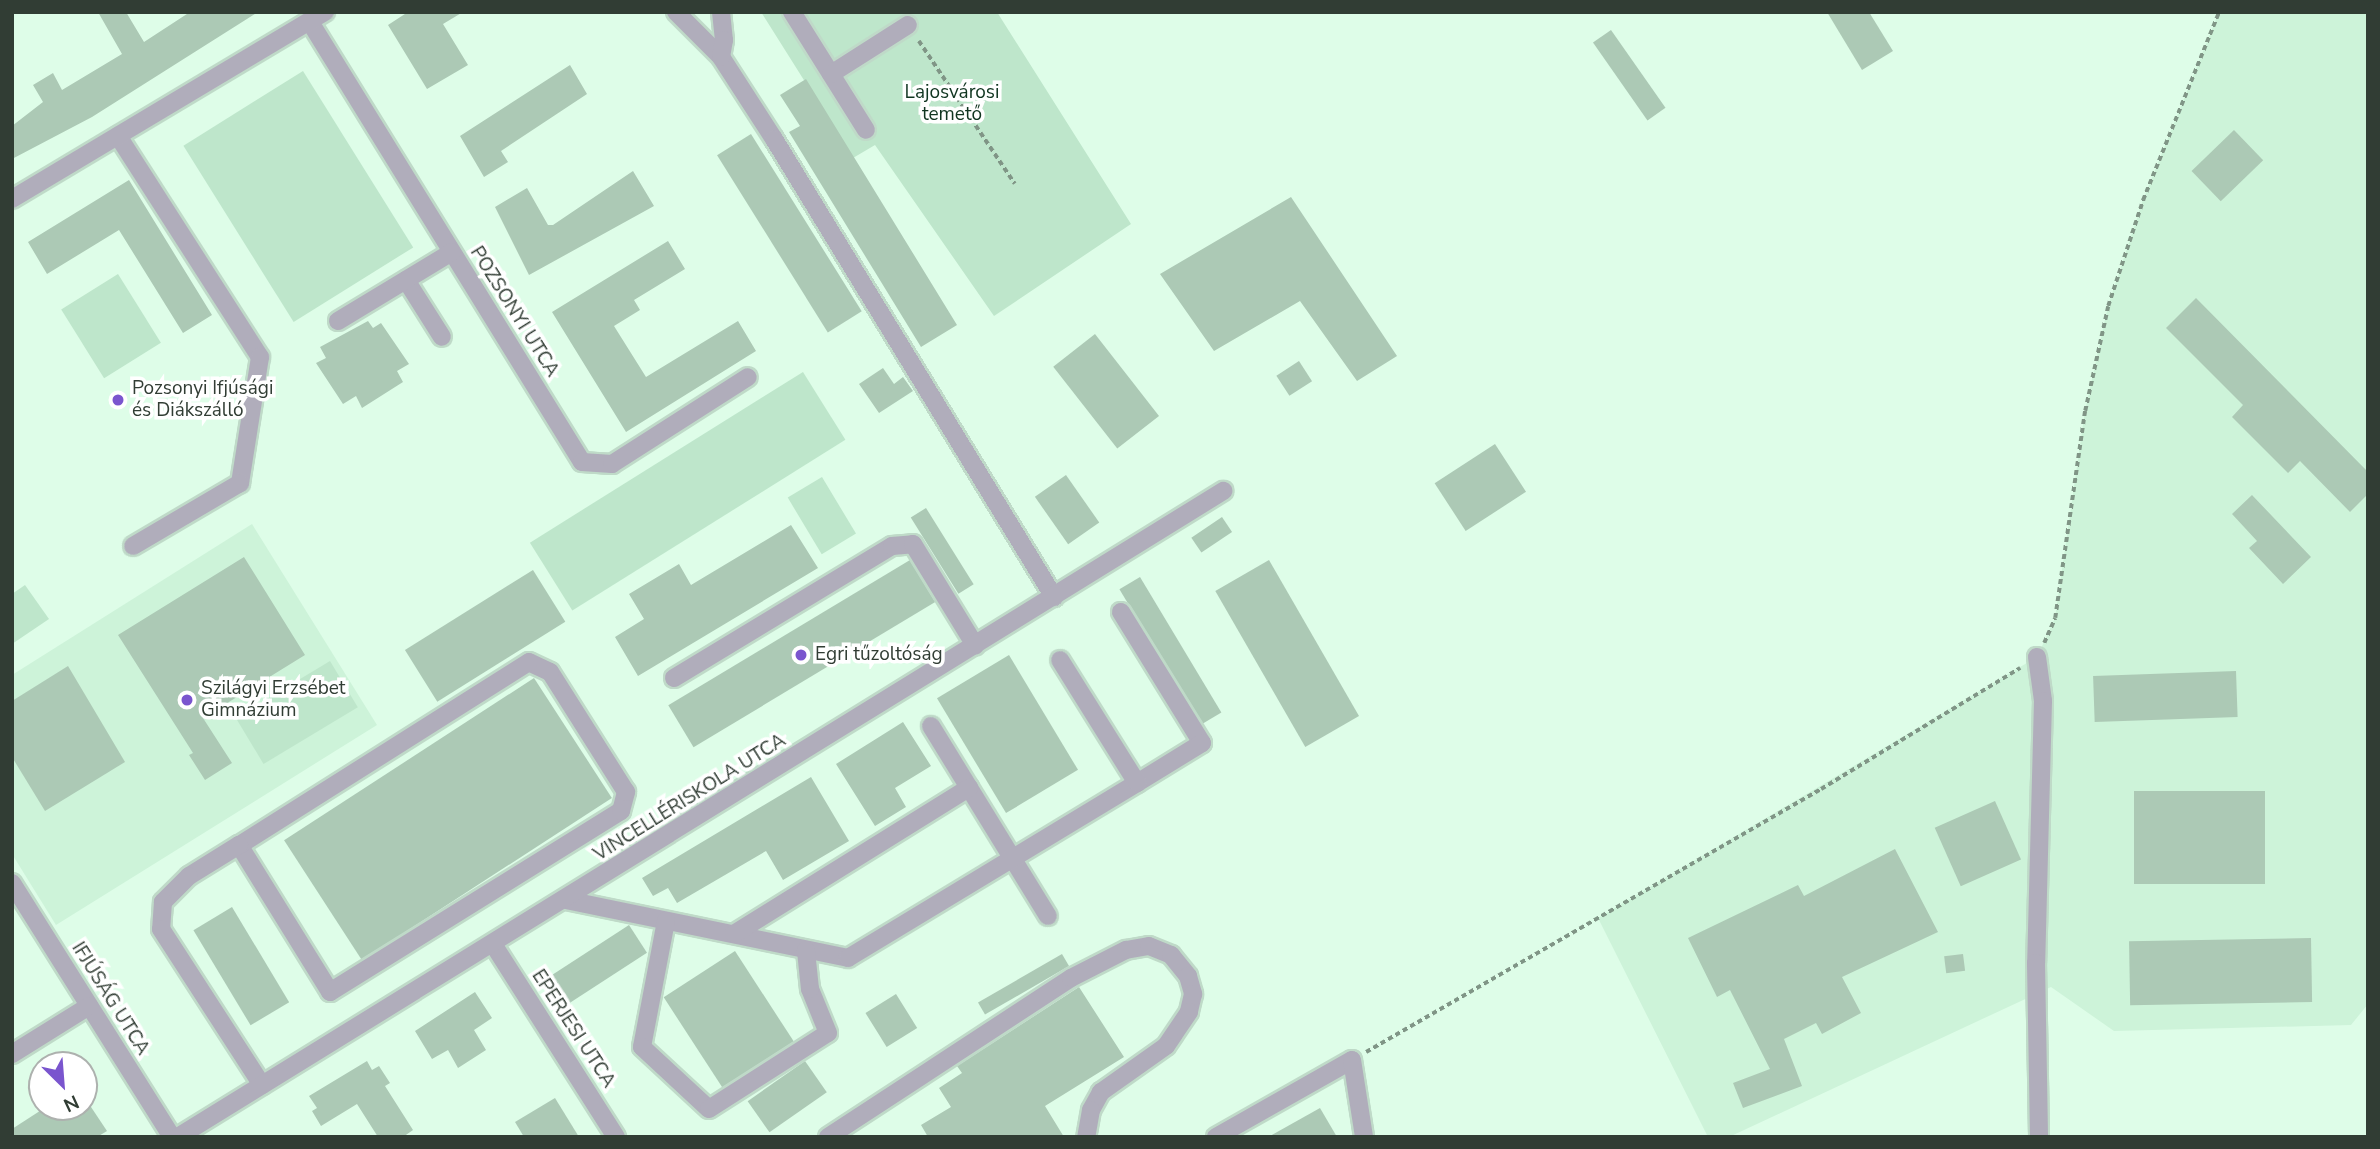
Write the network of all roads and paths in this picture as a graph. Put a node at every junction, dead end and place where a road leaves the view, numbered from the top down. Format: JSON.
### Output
{"nodes":[{"id":1,"x":676,"y":12,"type":"edge"},
{"id":2,"x":721,"y":12,"type":"edge"},
{"id":3,"x":792,"y":12,"type":"edge"},
{"id":4,"x":2220,"y":12,"type":"edge"},
{"id":5,"x":317,"y":17,"type":"edge"},
{"id":6,"x":908,"y":25,"type":"joint"},
{"id":7,"x":721,"y":57,"type":"junction"},
{"id":8,"x":831,"y":74,"type":"junction"},
{"id":9,"x":866,"y":130,"type":"dead end"},
{"id":10,"x":118,"y":136,"type":"junction"},
{"id":11,"x":1015,"y":184,"type":"dead end"},
{"id":12,"x":12,"y":200,"type":"edge"},
{"id":13,"x":452,"y":252,"type":"junction"},
{"id":14,"x":406,"y":280,"type":"junction"},
{"id":15,"x":338,"y":321,"type":"dead end"},
{"id":16,"x":442,"y":337,"type":"dead end"},
{"id":17,"x":748,"y":377,"type":"dead end"},
{"id":18,"x":1223,"y":491,"type":"dead end"},
{"id":19,"x":132,"y":546,"type":"dead end"},
{"id":20,"x":1054,"y":597,"type":"junction"},
{"id":21,"x":1121,"y":612,"type":"dead end"},
{"id":22,"x":975,"y":645,"type":"junction"},
{"id":23,"x":2037,"y":657,"type":"junction"},
{"id":24,"x":1060,"y":660,"type":"dead end"},
{"id":25,"x":674,"y":678,"type":"dead end"},
{"id":26,"x":931,"y":726,"type":"dead end"},
{"id":27,"x":1137,"y":783,"type":"junction"},
{"id":28,"x":969,"y":788,"type":"junction"},
{"id":29,"x":239,"y":845,"type":"junction"},
{"id":30,"x":1013,"y":861,"type":"junction"},
{"id":31,"x":12,"y":883,"type":"edge"},
{"id":32,"x":566,"y":900,"type":"junction"},
{"id":33,"x":1048,"y":916,"type":"dead end"},
{"id":34,"x":666,"y":921,"type":"junction"},
{"id":35,"x":734,"y":934,"type":"junction"},
{"id":36,"x":493,"y":944,"type":"junction"},
{"id":37,"x":806,"y":950,"type":"junction"},
{"id":38,"x":89,"y":1006,"type":"junction"},
{"id":39,"x":12,"y":1054,"type":"edge"},
{"id":40,"x":1352,"y":1060,"type":"junction"},
{"id":41,"x":262,"y":1086,"type":"junction"},
{"id":42,"x":172,"y":1137,"type":"edge"},
{"id":43,"x":178,"y":1137,"type":"edge"},
{"id":44,"x":616,"y":1137,"type":"edge"},
{"id":45,"x":828,"y":1137,"type":"edge"},
{"id":46,"x":1086,"y":1137,"type":"edge"},
{"id":47,"x":1216,"y":1137,"type":"edge"},
{"id":48,"x":1364,"y":1137,"type":"edge"},
{"id":49,"x":2039,"y":1137,"type":"edge"}],
"edges":[{"from":1,"to":7,"type":"street"},
{"from":2,"to":7,"type":"street"},
{"from":3,"to":8,"type":"street"},
{"from":4,"to":23,"type":"path"},
{"from":5,"to":10,"type":"street","name":"POZSONYI UTCA"},
{"from":5,"to":13,"type":"street","name":"POZSONYI UTCA"},
{"from":6,"to":8,"type":"street"},
{"from":6,"to":11,"type":"path"},
{"from":7,"to":20,"type":"street"},
{"from":8,"to":9,"type":"street"},
{"from":10,"to":12,"type":"street","name":"POZSONYI UTCA"},
{"from":10,"to":19,"type":"street"},
{"from":13,"to":14,"type":"street"},
{"from":13,"to":17,"type":"street","name":"POZSONYI UTCA"},
{"from":14,"to":15,"type":"street"},
{"from":14,"to":16,"type":"street"},
{"from":18,"to":20,"type":"street","name":"VINCELLÉRISKOLA UTCA"},
{"from":20,"to":22,"type":"street","name":"VINCELLÉRISKOLA UTCA"},
{"from":21,"to":27,"type":"street"},
{"from":22,"to":25,"type":"street"},
{"from":22,"to":32,"type":"street","name":"VINCELLÉRISKOLA UTCA"},
{"from":23,"to":40,"type":"path"},
{"from":23,"to":49,"type":"street"},
{"from":24,"to":27,"type":"street"},
{"from":26,"to":28,"type":"street"},
{"from":27,"to":30,"type":"street"},
{"from":28,"to":30,"type":"street"},
{"from":28,"to":35,"type":"street"},
{"from":29,"to":29,"type":"street"},
{"from":29,"to":41,"type":"street"},
{"from":30,"to":33,"type":"street"},
{"from":30,"to":37,"type":"street"},
{"from":31,"to":38,"type":"street","name":"IFJÚSÁG UTCA"},
{"from":32,"to":34,"type":"street"},
{"from":32,"to":36,"type":"street","name":"VINCELLÉRISKOLA UTCA"},
{"from":34,"to":35,"type":"street"},
{"from":34,"to":37,"type":"street"},
{"from":35,"to":37,"type":"street"},
{"from":36,"to":41,"type":"street","name":"VINCELLÉRISKOLA UTCA"},
{"from":36,"to":44,"type":"street","name":"EPERJESI UTCA"},
{"from":38,"to":39,"type":"street"},
{"from":38,"to":42,"type":"street","name":"IFJÚSÁG UTCA"},
{"from":40,"to":47,"type":"street"},
{"from":40,"to":48,"type":"street"},
{"from":41,"to":43,"type":"street","name":"VINCELLÉRISKOLA UTCA"},
{"from":45,"to":46,"type":"street"}]}
